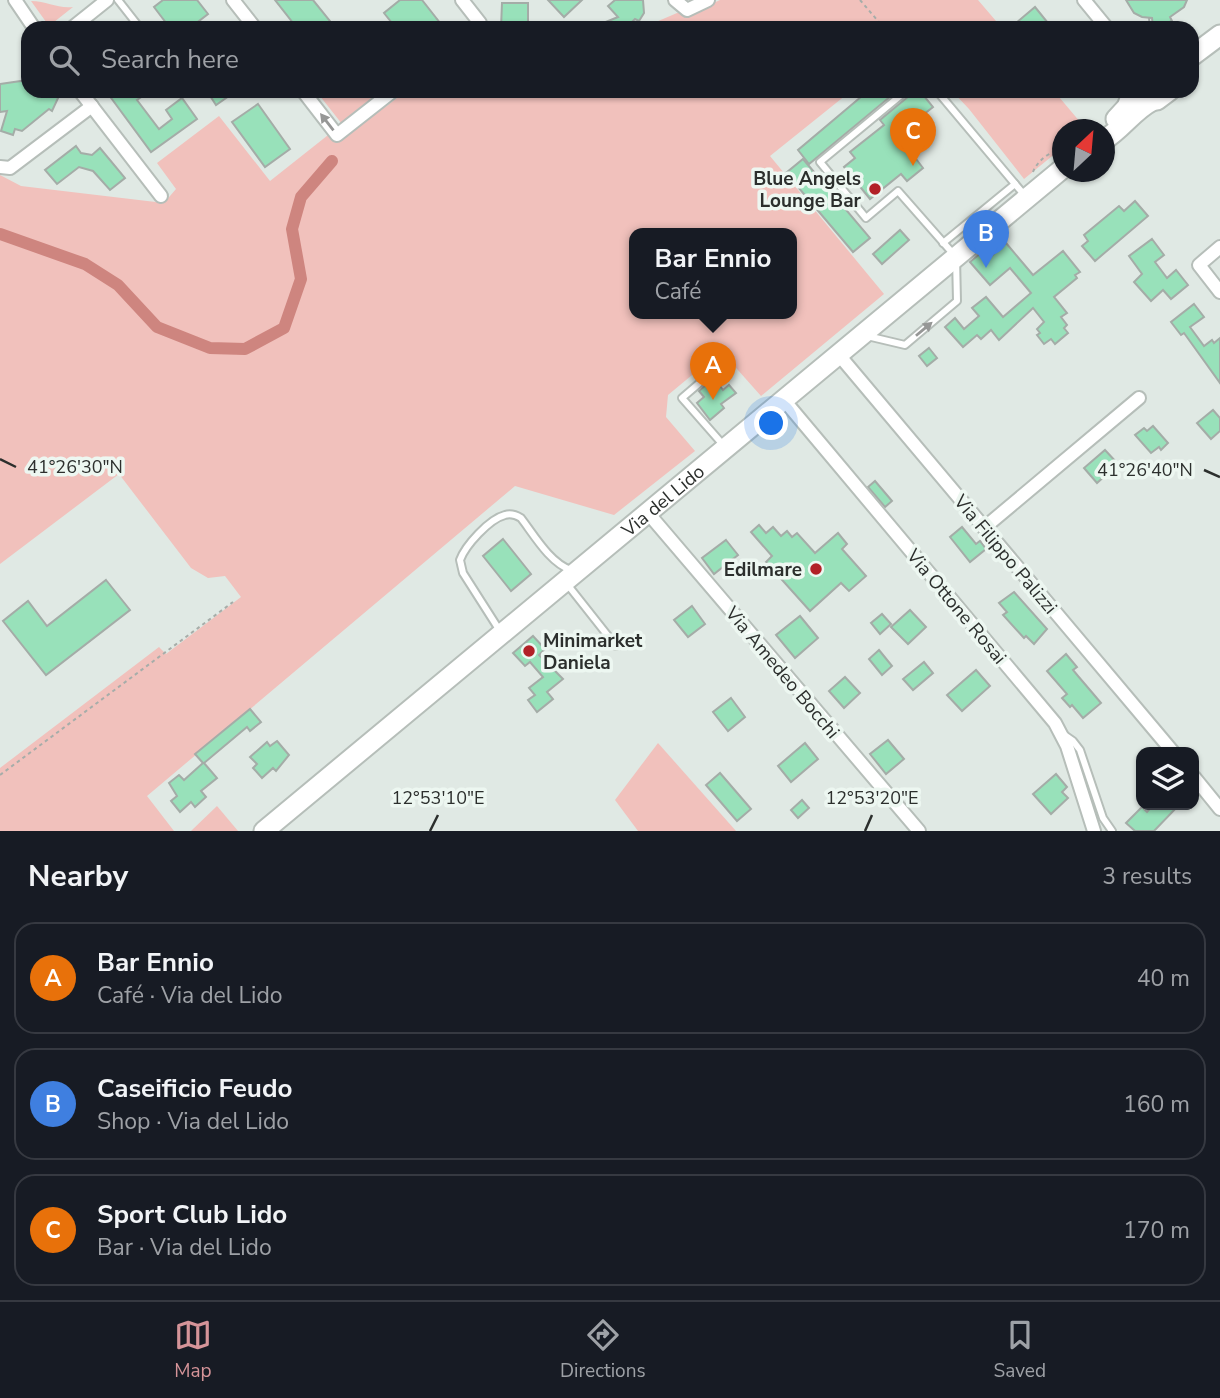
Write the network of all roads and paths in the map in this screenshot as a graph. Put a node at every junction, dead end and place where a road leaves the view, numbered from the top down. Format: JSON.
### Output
{"nodes":[{"id":1,"x":15,"y":0,"type":"edge"},
{"id":2,"x":107,"y":0,"type":"edge"},
{"id":3,"x":118,"y":0,"type":"edge"},
{"id":4,"x":233,"y":0,"type":"edge"},
{"id":5,"x":675,"y":0,"type":"edge"},
{"id":6,"x":708,"y":0,"type":"edge"},
{"id":7,"x":860,"y":0,"type":"edge"},
{"id":8,"x":1084,"y":0,"type":"edge"},
{"id":9,"x":468,"y":2,"type":"edge"},
{"id":10,"x":1149,"y":18,"type":"dead end"},
{"id":11,"x":29,"y":21,"type":"edge"},
{"id":12,"x":81,"y":21,"type":"edge"},
{"id":13,"x":134,"y":21,"type":"edge"},
{"id":14,"x":250,"y":21,"type":"edge"},
{"id":15,"x":479,"y":21,"type":"edge"},
{"id":16,"x":878,"y":21,"type":"edge"},
{"id":17,"x":1101,"y":21,"type":"edge"},
{"id":18,"x":1149,"y":21,"type":"edge"},
{"id":19,"x":1220,"y":35,"type":"edge"},
{"id":20,"x":1199,"y":53,"type":"edge"},
{"id":21,"x":86,"y":98,"type":"edge"},
{"id":22,"x":308,"y":98,"type":"edge"},
{"id":23,"x":384,"y":98,"type":"edge"},
{"id":24,"x":898,"y":98,"type":"edge"},
{"id":25,"x":943,"y":98,"type":"edge"},
{"id":26,"x":1142,"y":98,"type":"edge"},
{"id":27,"x":1145,"y":98,"type":"edge"},
{"id":28,"x":92,"y":106,"type":"junction"},
{"id":29,"x":1115,"y":120,"type":"edge"},
{"id":30,"x":1115,"y":132,"type":"edge"},
{"id":31,"x":1052,"y":152,"type":"edge"},
{"id":32,"x":0,"y":167,"type":"edge"},
{"id":33,"x":1052,"y":174,"type":"edge"},
{"id":34,"x":1031,"y":178,"type":"dead end"},
{"id":35,"x":1021,"y":191,"type":"junction"},
{"id":36,"x":161,"y":196,"type":"dead end"},
{"id":37,"x":1220,"y":247,"type":"edge"},
{"id":38,"x":949,"y":250,"type":"junction"},
{"id":39,"x":1220,"y":292,"type":"edge"},
{"id":40,"x":862,"y":335,"type":"junction"},
{"id":41,"x":839,"y":355,"type":"junction"},
{"id":42,"x":717,"y":368,"type":"dead end"},
{"id":43,"x":1139,"y":398,"type":"dead end"},
{"id":44,"x":784,"y":400,"type":"junction"},
{"id":45,"x":726,"y":448,"type":"junction"},
{"id":46,"x":648,"y":513,"type":"junction"},
{"id":47,"x":984,"y":527,"type":"junction"},
{"id":48,"x":570,"y":576,"type":"junction"},
{"id":49,"x":233,"y":602,"type":"dead end"},
{"id":50,"x":502,"y":633,"type":"junction"},
{"id":51,"x":616,"y":646,"type":"dead end"},
{"id":52,"x":1061,"y":733,"type":"junction"},
{"id":53,"x":1169,"y":747,"type":"edge"},
{"id":54,"x":0,"y":775,"type":"edge"},
{"id":55,"x":1199,"y":783,"type":"edge"},
{"id":56,"x":1220,"y":808,"type":"edge"},
{"id":57,"x":264,"y":831,"type":"edge"},
{"id":58,"x":919,"y":831,"type":"edge"},
{"id":59,"x":1094,"y":831,"type":"edge"},
{"id":60,"x":1112,"y":831,"type":"edge"}],
"edges":[{"from":1,"to":11,"type":"street"},
{"from":2,"to":12,"type":"street"},
{"from":3,"to":13,"type":"lane"},
{"from":4,"to":14,"type":"street"},
{"from":5,"to":6,"type":"street"},
{"from":7,"to":16,"type":"path"},
{"from":8,"to":17,"type":"street"},
{"from":9,"to":15,"type":"street"},
{"from":10,"to":18,"type":"path"},
{"from":19,"to":20,"type":"main road"},
{"from":21,"to":28,"type":"street"},
{"from":23,"to":22,"type":"street","one_way":true},
{"from":24,"to":38,"type":"lane"},
{"from":25,"to":35,"type":"lane"},
{"from":26,"to":29,"type":"main road"},
{"from":27,"to":30,"type":"main road"},
{"from":28,"to":32,"type":"street"},
{"from":28,"to":36,"type":"street"},
{"from":31,"to":34,"type":"path"},
{"from":33,"to":35,"type":"main road","name":"Via del Lido"},
{"from":35,"to":38,"type":"main road","name":"Via del Lido"},
{"from":37,"to":39,"type":"street"},
{"from":38,"to":40,"type":"main road","name":"Via del Lido"},
{"from":40,"to":38,"type":"lane","one_way":true},
{"from":40,"to":41,"type":"main road","name":"Via del Lido"},
{"from":41,"to":44,"type":"main road","name":"Via del Lido"},
{"from":41,"to":47,"type":"street","name":"Via Filippo Palizzi"},
{"from":42,"to":45,"type":"lane"},
{"from":43,"to":47,"type":"street"},
{"from":44,"to":45,"type":"main road","name":"Via del Lido"},
{"from":44,"to":52,"type":"street","name":"Via Ottone Rosai"},
{"from":45,"to":46,"type":"main road","name":"Via del Lido"},
{"from":46,"to":48,"type":"main road","name":"Via del Lido"},
{"from":46,"to":58,"type":"street","name":"Via Amedeo Bocchi"},
{"from":47,"to":53,"type":"street","name":"Via Filippo Palizzi"},
{"from":48,"to":50,"type":"main road","name":"Via del Lido"},
{"from":48,"to":50,"type":"lane"},
{"from":48,"to":51,"type":"lane"},
{"from":49,"to":54,"type":"path"},
{"from":50,"to":57,"type":"main road","name":"Via del Lido"},
{"from":52,"to":59,"type":"street","name":"Via Ottone Rosai"},
{"from":52,"to":60,"type":"lane"},
{"from":55,"to":56,"type":"street"}]}
